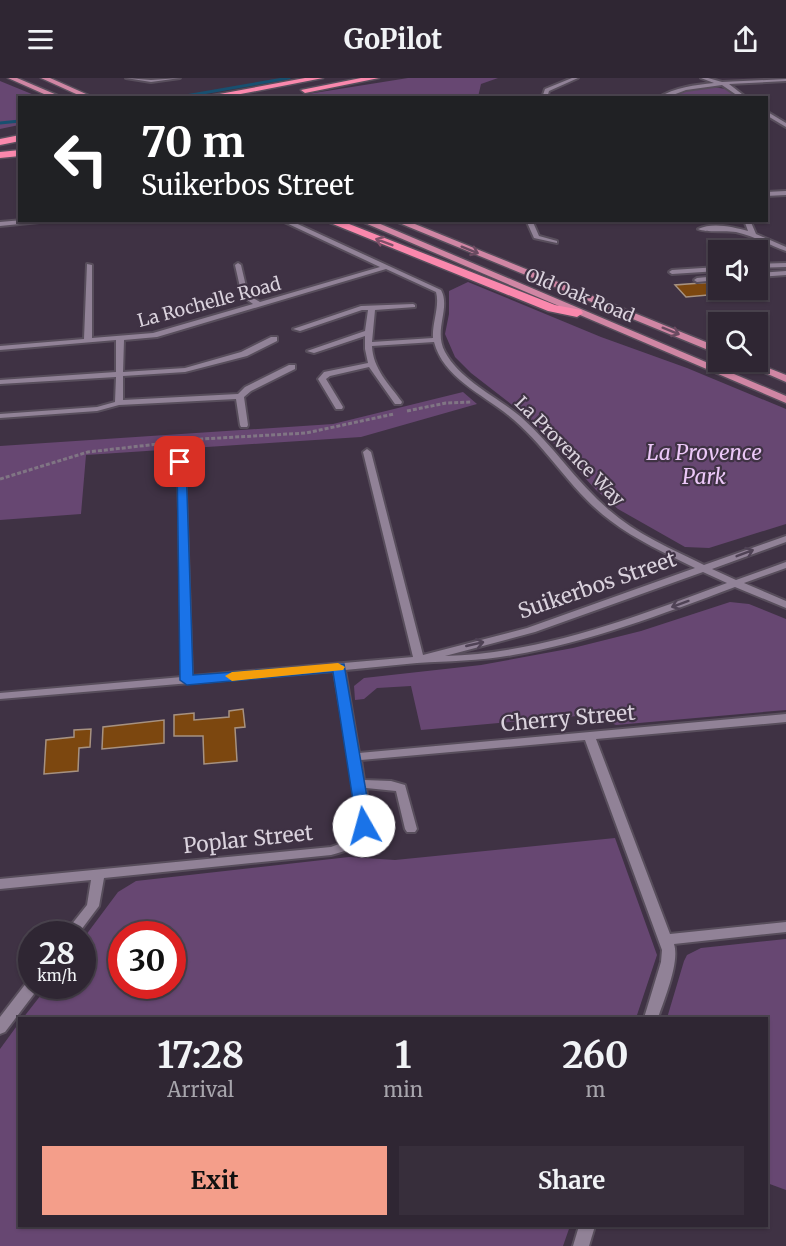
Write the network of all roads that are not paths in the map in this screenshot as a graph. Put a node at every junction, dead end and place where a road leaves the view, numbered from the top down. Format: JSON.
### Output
{"nodes":[{"id":1,"x":11,"y":78,"type":"edge"},
{"id":2,"x":44,"y":78,"type":"edge"},
{"id":3,"x":128,"y":78,"type":"edge"},
{"id":4,"x":178,"y":78,"type":"edge"},
{"id":5,"x":319,"y":78,"type":"edge"},
{"id":6,"x":375,"y":78,"type":"edge"},
{"id":7,"x":390,"y":78,"type":"edge"},
{"id":8,"x":576,"y":78,"type":"edge"},
{"id":9,"x":703,"y":78,"type":"edge"},
{"id":10,"x":786,"y":80,"type":"edge"},
{"id":11,"x":725,"y":84,"type":"junction"},
{"id":12,"x":293,"y":92,"type":"junction"},
{"id":13,"x":56,"y":96,"type":"edge"},
{"id":14,"x":87,"y":96,"type":"edge"},
{"id":15,"x":214,"y":96,"type":"edge"},
{"id":16,"x":270,"y":96,"type":"edge"},
{"id":17,"x":545,"y":96,"type":"edge"},
{"id":18,"x":665,"y":96,"type":"edge"},
{"id":19,"x":742,"y":96,"type":"edge"},
{"id":20,"x":768,"y":113,"type":"edge"},
{"id":21,"x":786,"y":125,"type":"edge"},
{"id":22,"x":18,"y":138,"type":"edge"},
{"id":23,"x":0,"y":142,"type":"edge"},
{"id":24,"x":18,"y":148,"type":"edge"},
{"id":25,"x":0,"y":150,"type":"edge"},
{"id":26,"x":18,"y":153,"type":"edge"},
{"id":27,"x":0,"y":155,"type":"edge"},
{"id":28,"x":786,"y":193,"type":"edge"},
{"id":29,"x":768,"y":194,"type":"edge"},
{"id":30,"x":28,"y":222,"type":"edge"},
{"id":31,"x":287,"y":222,"type":"edge"},
{"id":32,"x":333,"y":222,"type":"edge"},
{"id":33,"x":367,"y":222,"type":"edge"},
{"id":34,"x":401,"y":222,"type":"edge"},
{"id":35,"x":530,"y":222,"type":"edge"},
{"id":36,"x":748,"y":222,"type":"edge"},
{"id":37,"x":0,"y":224,"type":"edge"},
{"id":38,"x":701,"y":229,"type":"dead end"},
{"id":39,"x":753,"y":235,"type":"junction"},
{"id":40,"x":555,"y":242,"type":"dead end"},
{"id":41,"x":786,"y":249,"type":"edge"},
{"id":42,"x":786,"y":256,"type":"edge"},
{"id":43,"x":89,"y":265,"type":"dead end"},
{"id":44,"x":238,"y":265,"type":"dead end"},
{"id":45,"x":786,"y":265,"type":"edge"},
{"id":46,"x":768,"y":266,"type":"edge"},
{"id":47,"x":387,"y":267,"type":"junction"},
{"id":48,"x":708,"y":270,"type":"edge"},
{"id":49,"x":672,"y":272,"type":"dead end"},
{"id":50,"x":786,"y":273,"type":"edge"},
{"id":51,"x":768,"y":274,"type":"edge"},
{"id":52,"x":708,"y":279,"type":"edge"},
{"id":53,"x":697,"y":280,"type":"dead end"},
{"id":54,"x":260,"y":305,"type":"junction"},
{"id":55,"x":413,"y":306,"type":"dead end"},
{"id":56,"x":372,"y":307,"type":"junction"},
{"id":57,"x":577,"y":313,"type":"junction"},
{"id":58,"x":297,"y":329,"type":"dead end"},
{"id":59,"x":369,"y":333,"type":"junction"},
{"id":60,"x":120,"y":339,"type":"junction"},
{"id":61,"x":274,"y":339,"type":"dead end"},
{"id":62,"x":436,"y":340,"type":"junction"},
{"id":63,"x":88,"y":341,"type":"junction"},
{"id":64,"x":368,"y":344,"type":"junction"},
{"id":65,"x":708,"y":347,"type":"edge"},
{"id":66,"x":0,"y":348,"type":"edge"},
{"id":67,"x":311,"y":351,"type":"dead end"},
{"id":68,"x":370,"y":365,"type":"junction"},
{"id":69,"x":292,"y":367,"type":"dead end"},
{"id":70,"x":768,"y":372,"type":"edge"},
{"id":71,"x":120,"y":375,"type":"junction"},
{"id":72,"x":786,"y":379,"type":"edge"},
{"id":73,"x":0,"y":382,"type":"edge"},
{"id":74,"x":240,"y":396,"type":"junction"},
{"id":75,"x":786,"y":400,"type":"edge"},
{"id":76,"x":398,"y":402,"type":"dead end"},
{"id":77,"x":119,"y":404,"type":"junction"},
{"id":78,"x":339,"y":407,"type":"dead end"},
{"id":79,"x":0,"y":416,"type":"edge"},
{"id":80,"x":244,"y":425,"type":"dead end"},
{"id":81,"x":367,"y":452,"type":"dead end"},
{"id":82,"x":180,"y":462,"type":"dead end"},
{"id":83,"x":786,"y":539,"type":"edge"},
{"id":84,"x":786,"y":565,"type":"edge"},
{"id":85,"x":704,"y":570,"type":"junction"},
{"id":86,"x":735,"y":584,"type":"junction"},
{"id":87,"x":786,"y":605,"type":"edge"},
{"id":88,"x":419,"y":660,"type":"junction"},
{"id":89,"x":339,"y":667,"type":"junction"},
{"id":90,"x":187,"y":680,"type":"junction"},
{"id":91,"x":0,"y":696,"type":"edge"},
{"id":92,"x":786,"y":718,"type":"edge"},
{"id":93,"x":589,"y":736,"type":"junction"},
{"id":94,"x":354,"y":757,"type":"junction"},
{"id":95,"x":359,"y":784,"type":"junction"},
{"id":96,"x":411,"y":829,"type":"dead end"},
{"id":97,"x":98,"y":874,"type":"junction"},
{"id":98,"x":0,"y":884,"type":"edge"},
{"id":99,"x":81,"y":921,"type":"edge"},
{"id":100,"x":786,"y":927,"type":"edge"},
{"id":101,"x":666,"y":940,"type":"junction"},
{"id":102,"x":22,"y":999,"type":"edge"},
{"id":103,"x":651,"y":1017,"type":"edge"},
{"id":104,"x":0,"y":1028,"type":"edge"},
{"id":105,"x":587,"y":1227,"type":"edge"},
{"id":106,"x":581,"y":1246,"type":"edge"}],
"edges":[{"from":1,"to":13,"type":"main road"},
{"from":2,"to":14,"type":"main road"},
{"from":3,"to":4,"type":"street"},
{"from":5,"to":15,"type":"highway"},
{"from":6,"to":12,"type":"highway"},
{"from":7,"to":12,"type":"highway"},
{"from":8,"to":17,"type":"street"},
{"from":9,"to":11,"type":"street"},
{"from":10,"to":11,"type":"street"},
{"from":11,"to":18,"type":"street"},
{"from":11,"to":19,"type":"street"},
{"from":12,"to":16,"type":"highway"},
{"from":20,"to":21,"type":"street"},
{"from":22,"to":23,"type":"highway"},
{"from":24,"to":25,"type":"highway"},
{"from":26,"to":27,"type":"highway"},
{"from":28,"to":29,"type":"street"},
{"from":30,"to":37,"type":"street"},
{"from":31,"to":47,"type":"street"},
{"from":57,"to":32,"type":"highway","one_way":true},
{"from":33,"to":57,"type":"main road","name":"Old Oak Road"},
{"from":34,"to":65,"type":"main road","name":"Old Oak Road","one_way":true},
{"from":35,"to":40,"type":"street"},
{"from":36,"to":39,"type":"street"},
{"from":38,"to":39,"type":"street"},
{"from":39,"to":41,"type":"street"},
{"from":42,"to":45,"type":"street"},
{"from":43,"to":63,"type":"street"},
{"from":44,"to":54,"type":"street"},
{"from":45,"to":46,"type":"street"},
{"from":47,"to":54,"type":"street","name":"La Rochelle Road"},
{"from":47,"to":62,"type":"street"},
{"from":48,"to":49,"type":"street"},
{"from":50,"to":51,"type":"street"},
{"from":52,"to":53,"type":"street"},
{"from":54,"to":60,"type":"street","name":"La Rochelle Road"},
{"from":55,"to":56,"type":"street"},
{"from":56,"to":58,"type":"street"},
{"from":56,"to":59,"type":"street"},
{"from":57,"to":75,"type":"main road","name":"Old Oak Road"},
{"from":59,"to":64,"type":"street"},
{"from":59,"to":67,"type":"street"},
{"from":60,"to":63,"type":"street","name":"La Rochelle Road"},
{"from":60,"to":71,"type":"street"},
{"from":61,"to":71,"type":"street"},
{"from":62,"to":64,"type":"street"},
{"from":62,"to":85,"type":"street","name":"La Provence Way"},
{"from":63,"to":66,"type":"street","name":"La Rochelle Road"},
{"from":64,"to":68,"type":"street"},
{"from":68,"to":76,"type":"street"},
{"from":68,"to":78,"type":"street"},
{"from":69,"to":74,"type":"street"},
{"from":70,"to":72,"type":"main road"},
{"from":71,"to":73,"type":"street"},
{"from":71,"to":77,"type":"street"},
{"from":74,"to":77,"type":"street"},
{"from":74,"to":80,"type":"street"},
{"from":77,"to":79,"type":"street"},
{"from":81,"to":88,"type":"street"},
{"from":82,"to":90,"type":"street"},
{"from":85,"to":83,"type":"street","name":"Suikerbos Street","one_way":true},
{"from":84,"to":86,"type":"street","name":"Suikerbos Street"},
{"from":85,"to":86,"type":"street","name":"La Provence Way"},
{"from":88,"to":85,"type":"street","name":"Suikerbos Street","one_way":true},
{"from":86,"to":87,"type":"street","name":"La Provence Way"},
{"from":86,"to":88,"type":"street","name":"Suikerbos Street","one_way":true},
{"from":88,"to":89,"type":"street","name":"Suikerbos Street"},
{"from":89,"to":90,"type":"street","name":"Suikerbos Street"},
{"from":89,"to":94,"type":"street","name":"Poplar Street"},
{"from":90,"to":91,"type":"street","name":"Suikerbos Street"},
{"from":92,"to":93,"type":"street","name":"Cherry Street"},
{"from":93,"to":94,"type":"street","name":"Cherry Street"},
{"from":93,"to":101,"type":"street"},
{"from":94,"to":95,"type":"street","name":"Poplar Street"},
{"from":95,"to":96,"type":"street"},
{"from":95,"to":97,"type":"street","name":"Poplar Street"},
{"from":97,"to":98,"type":"street","name":"Poplar Street"},
{"from":97,"to":99,"type":"street"},
{"from":100,"to":101,"type":"street"},
{"from":101,"to":103,"type":"street"},
{"from":102,"to":104,"type":"street"},
{"from":105,"to":106,"type":"street"}]}
